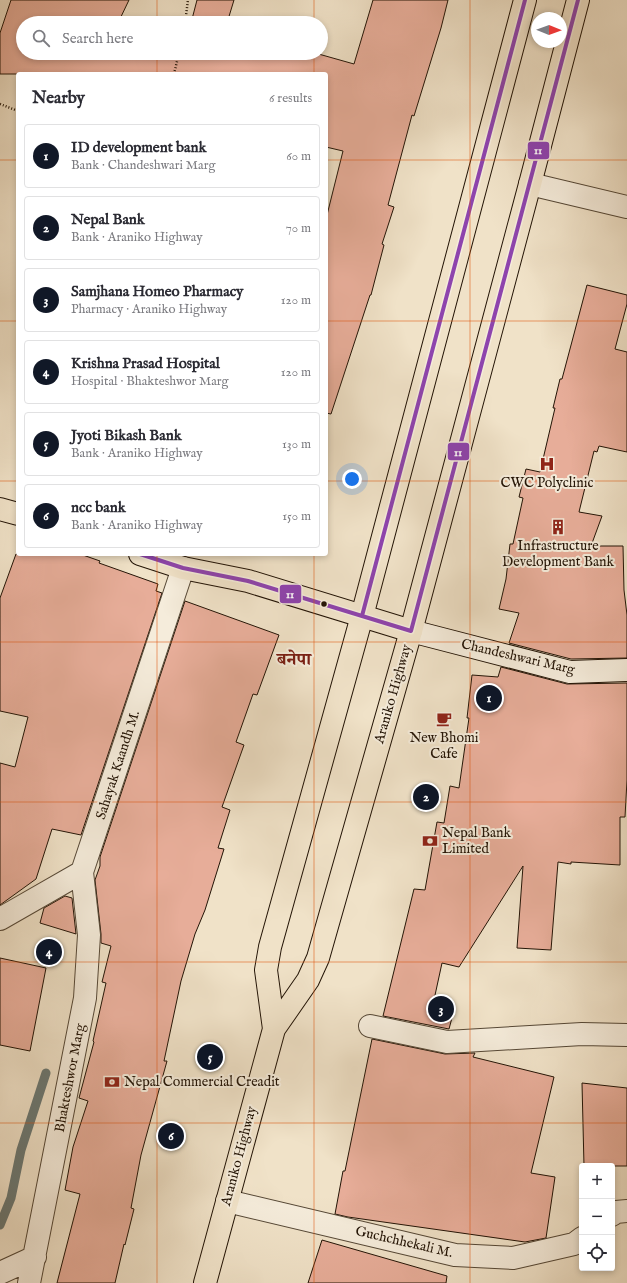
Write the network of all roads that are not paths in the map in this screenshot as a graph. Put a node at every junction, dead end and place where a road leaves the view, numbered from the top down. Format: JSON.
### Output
{"nodes":[{"id":1,"x":525,"y":0,"type":"edge"},
{"id":2,"x":578,"y":0,"type":"edge"},
{"id":3,"x":530,"y":184,"type":"junction"},
{"id":4,"x":627,"y":207,"type":"edge"},
{"id":5,"x":0,"y":509,"type":"edge"},
{"id":6,"x":16,"y":513,"type":"edge"},
{"id":7,"x":146,"y":556,"type":"edge"},
{"id":8,"x":183,"y":568,"type":"junction"},
{"id":9,"x":362,"y":616,"type":"junction"},
{"id":10,"x":411,"y":631,"type":"junction"},
{"id":11,"x":627,"y":670,"type":"edge"},
{"id":12,"x":82,"y":872,"type":"junction"},
{"id":13,"x":0,"y":920,"type":"edge"},
{"id":14,"x":370,"y":1026,"type":"dead end"},
{"id":15,"x":274,"y":1029,"type":"junction"},
{"id":16,"x":627,"y":1035,"type":"edge"},
{"id":17,"x":227,"y":1201,"type":"junction"},
{"id":18,"x":627,"y":1211,"type":"edge"},
{"id":19,"x":615,"y":1213,"type":"edge"},
{"id":20,"x":579,"y":1240,"type":"edge"},
{"id":21,"x":35,"y":1257,"type":"junction"},
{"id":22,"x":0,"y":1274,"type":"edge"},
{"id":23,"x":29,"y":1283,"type":"edge"},
{"id":24,"x":205,"y":1283,"type":"edge"}],
"edges":[{"from":1,"to":9,"type":"main road","name":"Araniko Highway"},
{"from":2,"to":3,"type":"main road","name":"Araniko Highway"},
{"from":3,"to":4,"type":"street"},
{"from":3,"to":10,"type":"main road","name":"Araniko Highway"},
{"from":5,"to":6,"type":"main road"},
{"from":7,"to":8,"type":"main road"},
{"from":8,"to":9,"type":"main road"},
{"from":8,"to":12,"type":"street","name":"Sahayak Kaandh M."},
{"from":9,"to":10,"type":"main road"},
{"from":9,"to":15,"type":"main road","name":"Araniko Highway"},
{"from":10,"to":11,"type":"street","name":"Chandeshwari Marg"},
{"from":10,"to":15,"type":"main road","name":"Araniko Highway"},
{"from":12,"to":13,"type":"street"},
{"from":12,"to":21,"type":"street","name":"Bhakteshwor Marg"},
{"from":14,"to":16,"type":"street"},
{"from":15,"to":17,"type":"main road","name":"Araniko Highway"},
{"from":17,"to":20,"type":"street","name":"Guchchhekali M."},
{"from":17,"to":24,"type":"main road","name":"Araniko Highway"},
{"from":18,"to":19,"type":"street"},
{"from":21,"to":22,"type":"street"},
{"from":21,"to":23,"type":"street","name":"Bhakteshwor Marg"}]}
